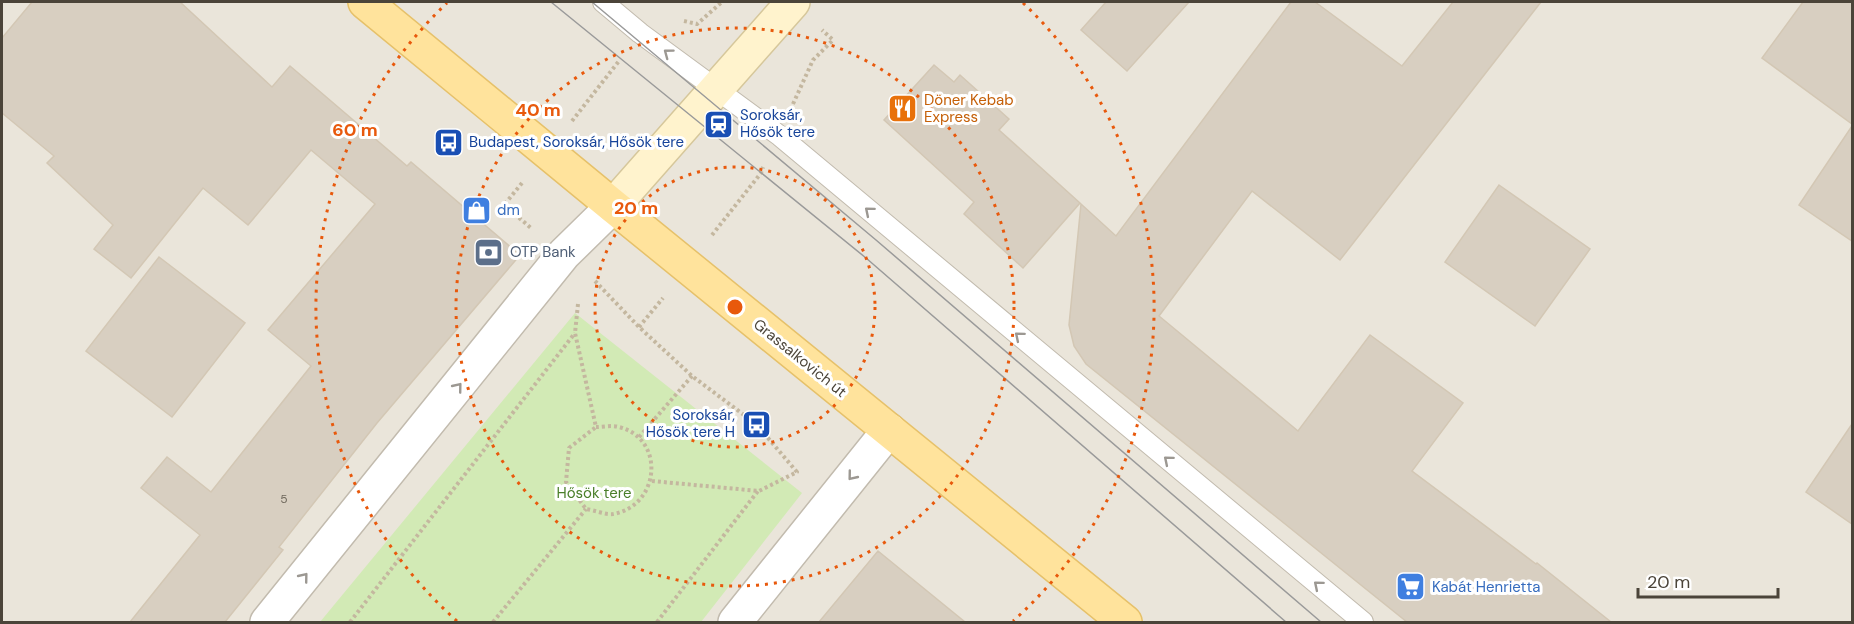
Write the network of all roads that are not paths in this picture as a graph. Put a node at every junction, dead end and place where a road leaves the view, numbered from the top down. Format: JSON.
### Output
{"nodes":[{"id":1,"x":365,"y":2,"type":"edge"},
{"id":2,"x":603,"y":2,"type":"edge"},
{"id":3,"x":793,"y":2,"type":"edge"},
{"id":4,"x":715,"y":88,"type":"junction"},
{"id":5,"x":613,"y":206,"type":"junction"},
{"id":6,"x":889,"y":430,"type":"junction"},
{"id":7,"x":267,"y":622,"type":"edge"},
{"id":8,"x":735,"y":622,"type":"edge"},
{"id":9,"x":1125,"y":622,"type":"edge"},
{"id":10,"x":1363,"y":622,"type":"edge"}],
"edges":[{"from":1,"to":5,"type":"main road","name":"Grassalkovich út"},
{"from":4,"to":2,"type":"lane","one_way":true},
{"from":3,"to":4,"type":"street"},
{"from":4,"to":5,"type":"street"},
{"from":10,"to":4,"type":"lane","one_way":true},
{"from":5,"to":6,"type":"main road","name":"Grassalkovich út"},
{"from":7,"to":5,"type":"street","one_way":true},
{"from":6,"to":8,"type":"street","one_way":true},
{"from":6,"to":9,"type":"main road","name":"Grassalkovich út"}]}
